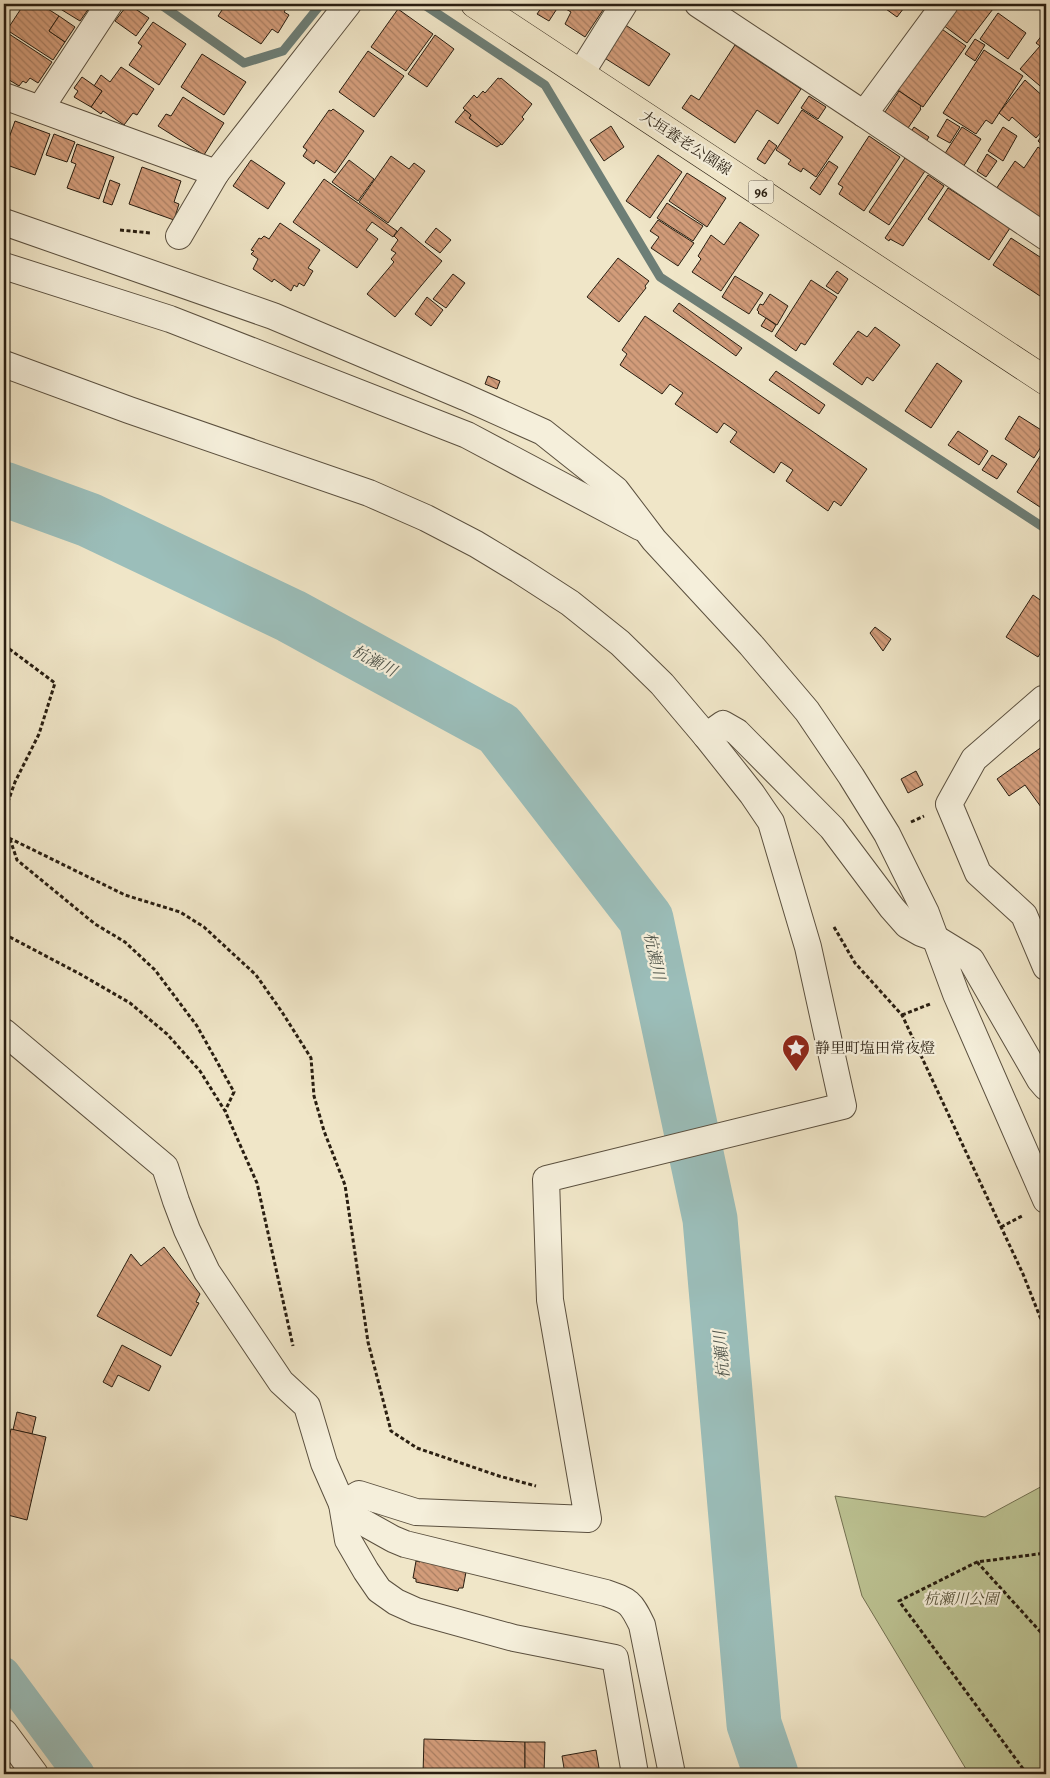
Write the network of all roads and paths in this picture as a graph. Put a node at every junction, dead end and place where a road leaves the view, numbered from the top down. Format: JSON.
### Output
{"nodes":[{"id":1,"x":109,"y":4,"type":"edge"},
{"id":2,"x":348,"y":4,"type":"edge"},
{"id":3,"x":475,"y":4,"type":"edge"},
{"id":4,"x":624,"y":4,"type":"edge"},
{"id":5,"x":698,"y":4,"type":"edge"},
{"id":6,"x":944,"y":4,"type":"edge"},
{"id":7,"x":581,"y":73,"type":"junction"},
{"id":8,"x":4,"y":96,"type":"edge"},
{"id":9,"x":40,"y":109,"type":"junction"},
{"id":10,"x":864,"y":114,"type":"junction"},
{"id":11,"x":216,"y":172,"type":"junction"},
{"id":12,"x":4,"y":222,"type":"edge"},
{"id":13,"x":179,"y":236,"type":"dead end"},
{"id":14,"x":1046,"y":236,"type":"edge"},
{"id":15,"x":4,"y":266,"type":"edge"},
{"id":16,"x":4,"y":364,"type":"edge"},
{"id":17,"x":1046,"y":381,"type":"edge"},
{"id":18,"x":646,"y":530,"type":"junction"},
{"id":19,"x":4,"y":645,"type":"edge"},
{"id":20,"x":1046,"y":699,"type":"edge"},
{"id":21,"x":706,"y":736,"type":"junction"},
{"id":22,"x":949,"y":804,"type":"junction"},
{"id":23,"x":4,"y":813,"type":"edge"},
{"id":24,"x":4,"y":826,"type":"edge"},
{"id":25,"x":887,"y":834,"type":"junction"},
{"id":26,"x":9,"y":838,"type":"junction"},
{"id":27,"x":830,"y":921,"type":"dead end"},
{"id":28,"x":4,"y":934,"type":"edge"},
{"id":29,"x":935,"y":938,"type":"junction"},
{"id":30,"x":1046,"y":967,"type":"edge"},
{"id":31,"x":4,"y":1032,"type":"edge"},
{"id":32,"x":1046,"y":1087,"type":"edge"},
{"id":33,"x":225,"y":1111,"type":"junction"},
{"id":34,"x":1046,"y":1200,"type":"edge"},
{"id":35,"x":1046,"y":1332,"type":"edge"},
{"id":36,"x":294,"y":1349,"type":"dead end"},
{"id":37,"x":583,"y":1490,"type":"junction"},
{"id":38,"x":342,"y":1504,"type":"junction"},
{"id":39,"x":1046,"y":1553,"type":"edge"},
{"id":40,"x":976,"y":1562,"type":"junction"},
{"id":41,"x":1046,"y":1638,"type":"edge"},
{"id":42,"x":4,"y":1732,"type":"edge"},
{"id":43,"x":35,"y":1774,"type":"edge"},
{"id":44,"x":635,"y":1774,"type":"edge"},
{"id":45,"x":672,"y":1774,"type":"edge"},
{"id":46,"x":1027,"y":1774,"type":"edge"}],
"edges":[{"from":1,"to":9,"type":"street"},
{"from":2,"to":11,"type":"street"},
{"from":3,"to":7,"type":"main road","name":"大垣養老公園線","number":"96"},
{"from":4,"to":7,"type":"street"},
{"from":5,"to":10,"type":"street"},
{"from":6,"to":10,"type":"street"},
{"from":7,"to":17,"type":"main road","name":"大垣養老公園線","number":"96"},
{"from":8,"to":9,"type":"street"},
{"from":9,"to":11,"type":"street"},
{"from":10,"to":14,"type":"street"},
{"from":11,"to":13,"type":"street"},
{"from":12,"to":18,"type":"street"},
{"from":15,"to":18,"type":"street"},
{"from":16,"to":21,"type":"street"},
{"from":18,"to":25,"type":"street"},
{"from":19,"to":23,"type":"path"},
{"from":20,"to":22,"type":"street"},
{"from":21,"to":29,"type":"street"},
{"from":21,"to":37,"type":"street"},
{"from":22,"to":25,"type":"path"},
{"from":22,"to":30,"type":"street"},
{"from":24,"to":26,"type":"path"},
{"from":25,"to":29,"type":"street"},
{"from":26,"to":33,"type":"path"},
{"from":26,"to":37,"type":"path"},
{"from":27,"to":35,"type":"path"},
{"from":28,"to":33,"type":"path"},
{"from":29,"to":32,"type":"street"},
{"from":29,"to":34,"type":"street"},
{"from":31,"to":38,"type":"street"},
{"from":33,"to":36,"type":"path"},
{"from":37,"to":38,"type":"street"},
{"from":38,"to":44,"type":"street"},
{"from":38,"to":45,"type":"street"},
{"from":39,"to":40,"type":"path"},
{"from":40,"to":41,"type":"path"},
{"from":40,"to":46,"type":"path"},
{"from":42,"to":43,"type":"street"}]}
